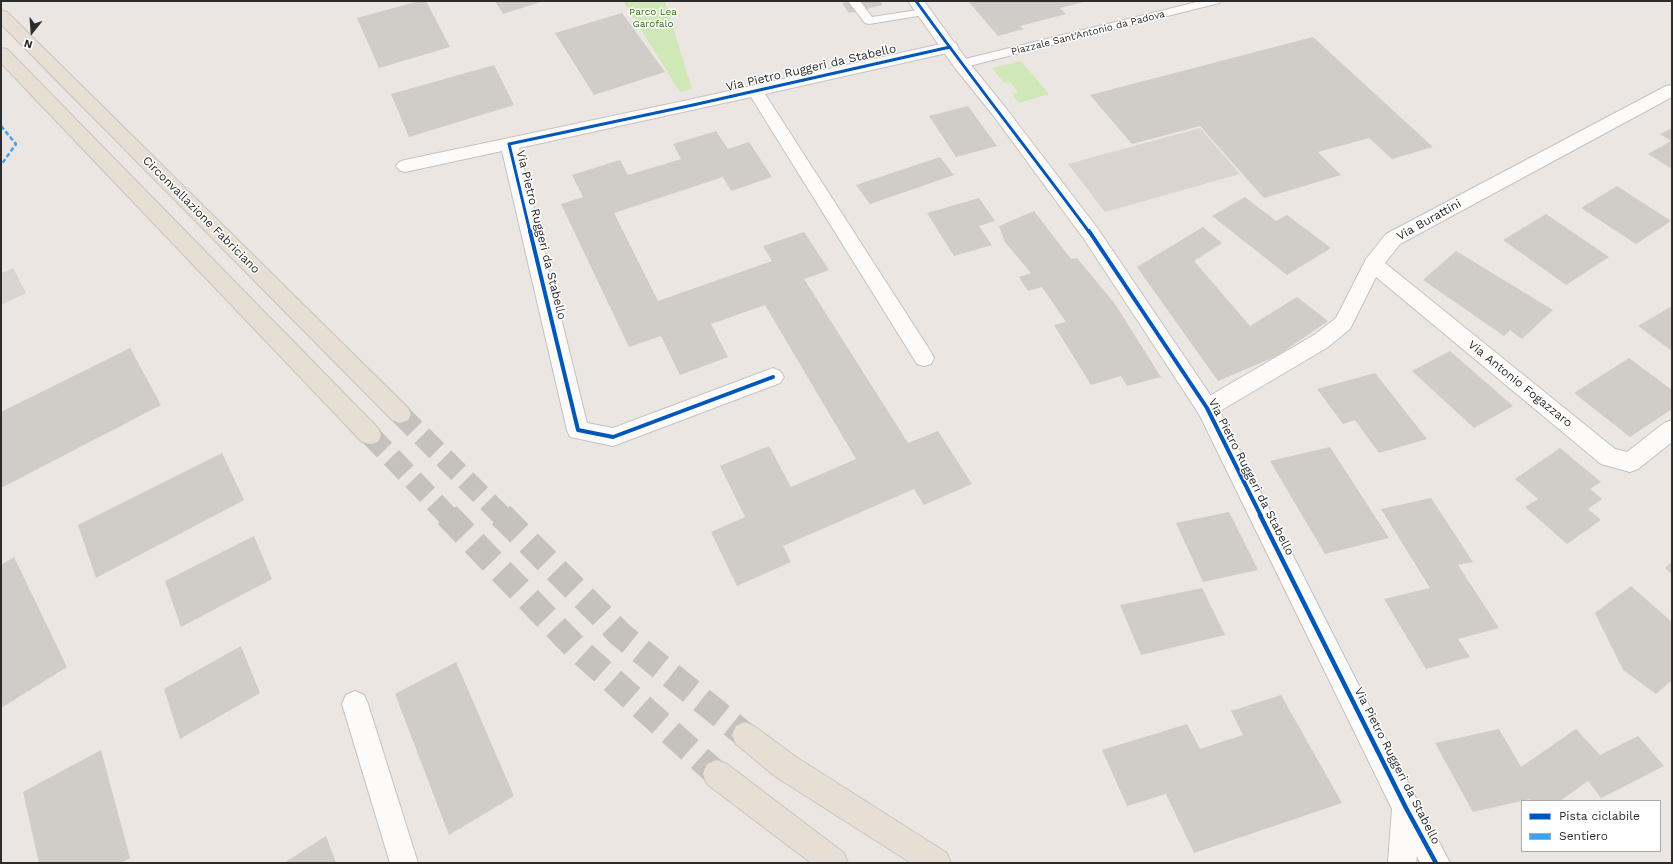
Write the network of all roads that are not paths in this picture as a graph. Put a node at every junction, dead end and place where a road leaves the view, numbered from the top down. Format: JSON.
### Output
{"nodes":[{"id":1,"x":854,"y":1,"type":"edge"},
{"id":2,"x":1215,"y":1,"type":"edge"},
{"id":3,"x":920,"y":7,"type":"edge"},
{"id":4,"x":1,"y":16,"type":"edge"},
{"id":5,"x":950,"y":47,"type":"junction"},
{"id":6,"x":1,"y":53,"type":"edge"},
{"id":7,"x":961,"y":64,"type":"junction"},
{"id":8,"x":1672,"y":90,"type":"edge"},
{"id":9,"x":755,"y":91,"type":"junction"},
{"id":10,"x":509,"y":144,"type":"junction"},
{"id":11,"x":405,"y":166,"type":"dead end"},
{"id":12,"x":1373,"y":264,"type":"junction"},
{"id":13,"x":924,"y":358,"type":"dead end"},
{"id":14,"x":773,"y":378,"type":"dead end"},
{"id":15,"x":1207,"y":408,"type":"junction"},
{"id":16,"x":400,"y":414,"type":"tunnel mouth"},
{"id":17,"x":1672,"y":429,"type":"edge"},
{"id":18,"x":370,"y":435,"type":"tunnel mouth"},
{"id":19,"x":355,"y":704,"type":"dead end"},
{"id":20,"x":745,"y":735,"type":"tunnel mouth"},
{"id":21,"x":717,"y":774,"type":"tunnel mouth"},
{"id":22,"x":1406,"y":808,"type":"junction"},
{"id":23,"x":404,"y":863,"type":"edge"},
{"id":24,"x":834,"y":863,"type":"edge"},
{"id":25,"x":936,"y":863,"type":"edge"},
{"id":26,"x":1402,"y":863,"type":"edge"},
{"id":27,"x":1436,"y":863,"type":"edge"}],
"edges":[{"from":1,"to":3,"type":"lane"},
{"from":2,"to":7,"type":"lane","name":"Piazzale Sant'Antonio da Padova"},
{"from":3,"to":5,"type":"street","name":"Via Pietro Ruggeri da Stabello"},
{"from":4,"to":16,"type":"highway","name":"Circonvallazione Fabriciano"},
{"from":5,"to":7,"type":"street","name":"Via Pietro Ruggeri da Stabello"},
{"from":5,"to":9,"type":"street","name":"Via Pietro Ruggeri da Stabello"},
{"from":6,"to":18,"type":"highway"},
{"from":7,"to":15,"type":"street","name":"Via Pietro Ruggeri da Stabello"},
{"from":8,"to":12,"type":"street","name":"Via Burattini"},
{"from":9,"to":10,"type":"street","name":"Via Pietro Ruggeri da Stabello"},
{"from":9,"to":13,"type":"street","name":"Via Pietro Ruggeri da Stabello"},
{"from":10,"to":11,"type":"street","name":"Via Pietro Ruggeri da Stabello"},
{"from":10,"to":14,"type":"street","name":"Via Pietro Ruggeri da Stabello"},
{"from":12,"to":15,"type":"street","name":"Via Burattini"},
{"from":12,"to":17,"type":"street","name":"Via Antonio Fogazzaro"},
{"from":15,"to":22,"type":"street","name":"Via Pietro Ruggeri da Stabello"},
{"from":19,"to":23,"type":"street"},
{"from":20,"to":25,"type":"highway"},
{"from":21,"to":24,"type":"highway"},
{"from":22,"to":26,"type":"street","name":"Via Pietro Ruggeri da Stabello"},
{"from":22,"to":27,"type":"street","name":"Via Pietro Ruggeri da Stabello"}]}
